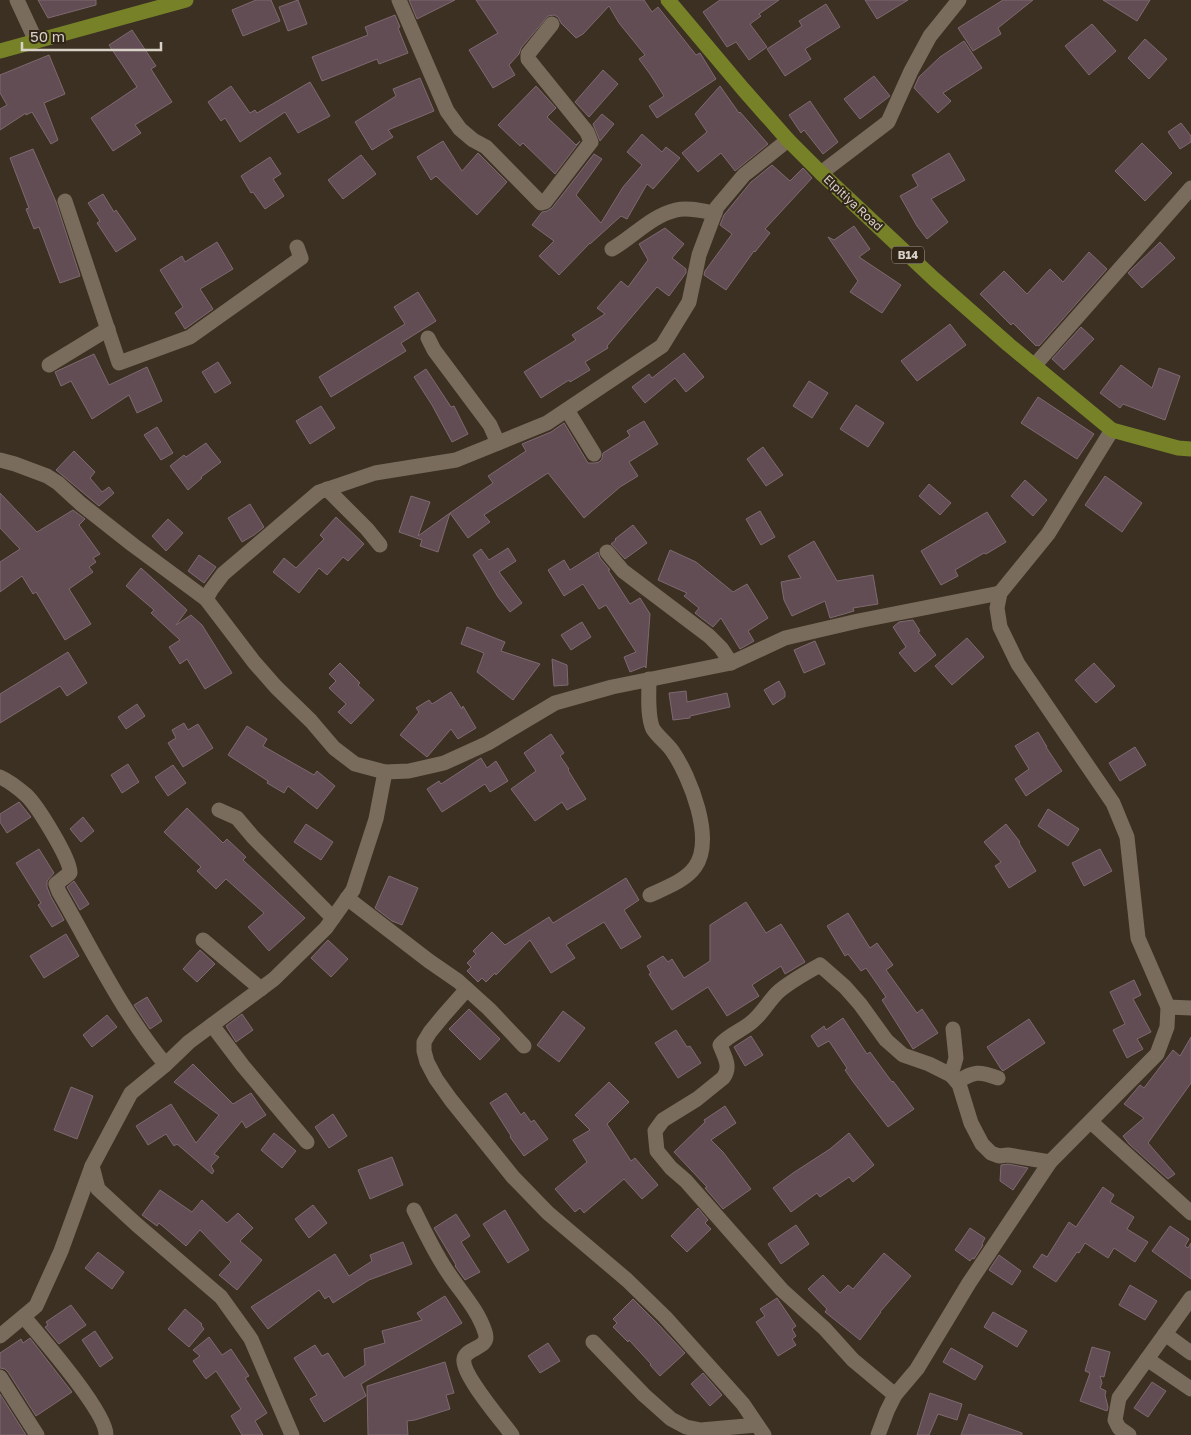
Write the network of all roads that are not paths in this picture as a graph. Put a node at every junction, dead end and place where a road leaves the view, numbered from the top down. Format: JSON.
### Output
{"nodes":[{"id":1,"x":17,"y":0,"type":"edge"},
{"id":2,"x":186,"y":0,"type":"edge"},
{"id":3,"x":399,"y":0,"type":"edge"},
{"id":4,"x":668,"y":0,"type":"edge"},
{"id":5,"x":960,"y":0,"type":"edge"},
{"id":6,"x":552,"y":24,"type":"dead end"},
{"id":7,"x":36,"y":41,"type":"junction"},
{"id":8,"x":0,"y":51,"type":"edge"},
{"id":9,"x":788,"y":140,"type":"junction"},
{"id":10,"x":821,"y":173,"type":"junction"},
{"id":11,"x":1191,"y":188,"type":"edge"},
{"id":12,"x":65,"y":201,"type":"dead end"},
{"id":13,"x":715,"y":214,"type":"junction"},
{"id":14,"x":297,"y":247,"type":"dead end"},
{"id":15,"x":612,"y":249,"type":"dead end"},
{"id":16,"x":108,"y":330,"type":"junction"},
{"id":17,"x":428,"y":338,"type":"dead end"},
{"id":18,"x":49,"y":365,"type":"dead end"},
{"id":19,"x":1034,"y":366,"type":"junction"},
{"id":20,"x":567,"y":410,"type":"junction"},
{"id":21,"x":1112,"y":430,"type":"junction"},
{"id":22,"x":498,"y":443,"type":"junction"},
{"id":23,"x":1191,"y":449,"type":"edge"},
{"id":24,"x":594,"y":454,"type":"dead end"},
{"id":25,"x":0,"y":460,"type":"edge"},
{"id":26,"x":327,"y":490,"type":"junction"},
{"id":27,"x":380,"y":544,"type":"dead end"},
{"id":28,"x":607,"y":552,"type":"dead end"},
{"id":29,"x":1000,"y":593,"type":"junction"},
{"id":30,"x":206,"y":599,"type":"junction"},
{"id":31,"x":731,"y":663,"type":"junction"},
{"id":32,"x":649,"y":680,"type":"junction"},
{"id":33,"x":385,"y":772,"type":"junction"},
{"id":34,"x":0,"y":777,"type":"edge"},
{"id":35,"x":219,"y":810,"type":"dead end"},
{"id":36,"x":650,"y":895,"type":"dead end"},
{"id":37,"x":347,"y":898,"type":"junction"},
{"id":38,"x":333,"y":918,"type":"junction"},
{"id":39,"x":203,"y":940,"type":"dead end"},
{"id":40,"x":261,"y":989,"type":"junction"},
{"id":41,"x":467,"y":990,"type":"junction"},
{"id":42,"x":1168,"y":1007,"type":"junction"},
{"id":43,"x":1191,"y":1008,"type":"edge"},
{"id":44,"x":212,"y":1025,"type":"junction"},
{"id":45,"x":953,"y":1030,"type":"dead end"},
{"id":46,"x":524,"y":1046,"type":"dead end"},
{"id":47,"x":165,"y":1064,"type":"junction"},
{"id":48,"x":998,"y":1078,"type":"dead end"},
{"id":49,"x":954,"y":1079,"type":"junction"},
{"id":50,"x":1091,"y":1122,"type":"junction"},
{"id":51,"x":307,"y":1142,"type":"dead end"},
{"id":52,"x":1050,"y":1162,"type":"junction"},
{"id":53,"x":92,"y":1166,"type":"junction"},
{"id":54,"x":414,"y":1210,"type":"dead end"},
{"id":55,"x":1191,"y":1213,"type":"edge"},
{"id":56,"x":1191,"y":1298,"type":"edge"},
{"id":57,"x":24,"y":1317,"type":"junction"},
{"id":58,"x":1165,"y":1334,"type":"junction"},
{"id":59,"x":0,"y":1336,"type":"edge"},
{"id":60,"x":593,"y":1342,"type":"dead end"},
{"id":61,"x":1191,"y":1353,"type":"edge"},
{"id":62,"x":1147,"y":1359,"type":"junction"},
{"id":63,"x":0,"y":1377,"type":"edge"},
{"id":64,"x":1191,"y":1390,"type":"edge"},
{"id":65,"x":895,"y":1395,"type":"junction"},
{"id":66,"x":760,"y":1430,"type":"edge"},
{"id":67,"x":37,"y":1435,"type":"edge"},
{"id":68,"x":106,"y":1435,"type":"edge"},
{"id":69,"x":292,"y":1435,"type":"edge"},
{"id":70,"x":512,"y":1435,"type":"edge"},
{"id":71,"x":878,"y":1435,"type":"edge"},
{"id":72,"x":1129,"y":1435,"type":"edge"}],
"edges":[{"from":1,"to":7,"type":"street"},
{"from":2,"to":7,"type":"main road"},
{"from":3,"to":6,"type":"street"},
{"from":4,"to":9,"type":"main road","name":"Elpitiya Road","number":"B14"},
{"from":5,"to":10,"type":"street"},
{"from":7,"to":8,"type":"main road"},
{"from":9,"to":10,"type":"main road","name":"Elpitiya Road","number":"B14"},
{"from":9,"to":13,"type":"street"},
{"from":10,"to":19,"type":"main road","name":"Elpitiya Road","number":"B14"},
{"from":11,"to":19,"type":"street"},
{"from":12,"to":16,"type":"street"},
{"from":13,"to":15,"type":"street"},
{"from":13,"to":20,"type":"street"},
{"from":14,"to":16,"type":"street"},
{"from":16,"to":18,"type":"street"},
{"from":17,"to":22,"type":"street"},
{"from":19,"to":21,"type":"main road","name":"Elpitiya Road","number":"B14"},
{"from":20,"to":22,"type":"street"},
{"from":20,"to":24,"type":"street"},
{"from":21,"to":23,"type":"main road","name":"Elpitiya Road","number":"B14"},
{"from":21,"to":29,"type":"street"},
{"from":22,"to":26,"type":"street"},
{"from":25,"to":30,"type":"street"},
{"from":26,"to":27,"type":"street"},
{"from":26,"to":30,"type":"street"},
{"from":28,"to":31,"type":"street"},
{"from":29,"to":31,"type":"street"},
{"from":29,"to":42,"type":"street"},
{"from":30,"to":33,"type":"street"},
{"from":31,"to":32,"type":"street"},
{"from":32,"to":33,"type":"street"},
{"from":32,"to":36,"type":"street"},
{"from":33,"to":37,"type":"street"},
{"from":34,"to":47,"type":"street"},
{"from":35,"to":38,"type":"street"},
{"from":37,"to":38,"type":"street"},
{"from":37,"to":41,"type":"street"},
{"from":38,"to":40,"type":"street"},
{"from":39,"to":40,"type":"street"},
{"from":40,"to":44,"type":"street"},
{"from":41,"to":46,"type":"street"},
{"from":41,"to":66,"type":"street"},
{"from":42,"to":43,"type":"street"},
{"from":42,"to":50,"type":"street"},
{"from":44,"to":47,"type":"street"},
{"from":44,"to":51,"type":"street"},
{"from":45,"to":49,"type":"street"},
{"from":47,"to":53,"type":"street"},
{"from":48,"to":49,"type":"street"},
{"from":49,"to":52,"type":"street"},
{"from":49,"to":65,"type":"street"},
{"from":50,"to":52,"type":"street"},
{"from":50,"to":55,"type":"street"},
{"from":52,"to":65,"type":"street"},
{"from":53,"to":57,"type":"street"},
{"from":53,"to":69,"type":"street"},
{"from":54,"to":70,"type":"street"},
{"from":56,"to":58,"type":"street"},
{"from":57,"to":59,"type":"street"},
{"from":57,"to":68,"type":"street"},
{"from":58,"to":61,"type":"street"},
{"from":58,"to":62,"type":"street"},
{"from":60,"to":66,"type":"street"},
{"from":62,"to":64,"type":"street"},
{"from":62,"to":72,"type":"street"},
{"from":63,"to":67,"type":"street"},
{"from":65,"to":71,"type":"street"}]}
